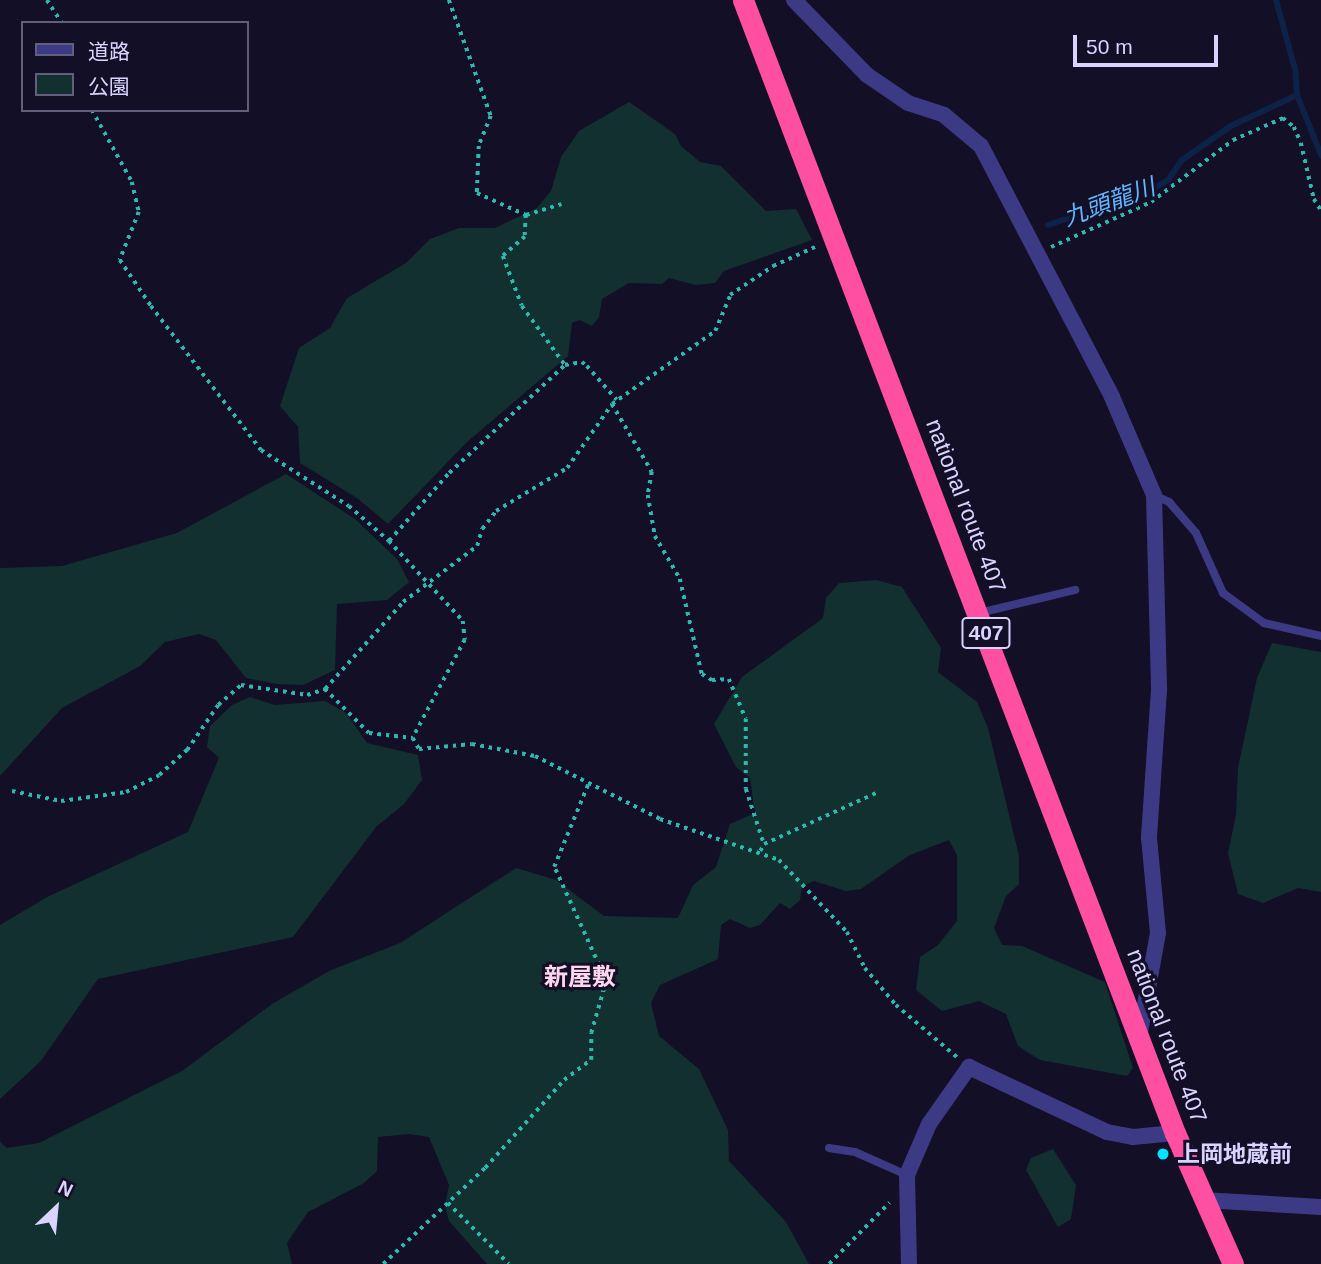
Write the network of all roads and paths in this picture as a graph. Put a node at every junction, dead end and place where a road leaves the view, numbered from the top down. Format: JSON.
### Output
{"nodes":[{"id":1,"x":47,"y":0,"type":"edge"},
{"id":2,"x":449,"y":0,"type":"edge"},
{"id":3,"x":743,"y":0,"type":"edge"},
{"id":4,"x":794,"y":0,"type":"edge"},
{"id":5,"x":61,"y":21,"type":"edge"},
{"id":6,"x":93,"y":112,"type":"edge"},
{"id":7,"x":561,"y":204,"type":"dead end"},
{"id":8,"x":1321,"y":209,"type":"edge"},
{"id":9,"x":526,"y":215,"type":"junction"},
{"id":10,"x":835,"y":239,"type":"junction"},
{"id":11,"x":1039,"y":252,"type":"junction"},
{"id":12,"x":565,"y":365,"type":"junction"},
{"id":13,"x":617,"y":400,"type":"junction"},
{"id":14,"x":612,"y":404,"type":"junction"},
{"id":15,"x":1154,"y":495,"type":"junction"},
{"id":16,"x":389,"y":541,"type":"junction"},
{"id":17,"x":427,"y":581,"type":"junction"},
{"id":18,"x":1075,"y":590,"type":"dead end"},
{"id":19,"x":979,"y":613,"type":"junction"},
{"id":20,"x":1321,"y":636,"type":"edge"},
{"id":21,"x":324,"y":689,"type":"junction"},
{"id":22,"x":414,"y":738,"type":"junction"},
{"id":23,"x":589,"y":782,"type":"junction"},
{"id":24,"x":12,"y":791,"type":"dead end"},
{"id":25,"x":876,"y":793,"type":"dead end"},
{"id":26,"x":764,"y":844,"type":"junction"},
{"id":27,"x":760,"y":851,"type":"junction"},
{"id":28,"x":1139,"y":1038,"type":"junction"},
{"id":29,"x":969,"y":1067,"type":"junction"},
{"id":30,"x":1175,"y":1133,"type":"junction"},
{"id":31,"x":829,"y":1148,"type":"dead end"},
{"id":32,"x":907,"y":1179,"type":"junction"},
{"id":33,"x":1203,"y":1200,"type":"junction"},
{"id":34,"x":448,"y":1203,"type":"junction"},
{"id":35,"x":1321,"y":1207,"type":"edge"},
{"id":36,"x":383,"y":1264,"type":"edge"},
{"id":37,"x":509,"y":1264,"type":"edge"},
{"id":38,"x":829,"y":1264,"type":"edge"},
{"id":39,"x":909,"y":1264,"type":"edge"},
{"id":40,"x":1233,"y":1264,"type":"edge"}],
"edges":[{"from":1,"to":5,"type":"path"},
{"from":2,"to":9,"type":"path"},
{"from":3,"to":10,"type":"highway","name":"national route 407","number":"407"},
{"from":4,"to":11,"type":"street"},
{"from":6,"to":16,"type":"path"},
{"from":7,"to":9,"type":"path"},
{"from":8,"to":11,"type":"path"},
{"from":9,"to":12,"type":"path"},
{"from":10,"to":13,"type":"path"},
{"from":10,"to":19,"type":"highway","name":"national route 407","number":"407"},
{"from":11,"to":15,"type":"street"},
{"from":12,"to":13,"type":"path"},
{"from":12,"to":16,"type":"path"},
{"from":13,"to":14,"type":"path"},
{"from":14,"to":17,"type":"path"},
{"from":14,"to":26,"type":"path"},
{"from":15,"to":20,"type":"lane"},
{"from":15,"to":28,"type":"street"},
{"from":16,"to":17,"type":"path"},
{"from":17,"to":21,"type":"path"},
{"from":17,"to":22,"type":"path"},
{"from":18,"to":19,"type":"lane"},
{"from":19,"to":28,"type":"highway","name":"national route 407","number":"407"},
{"from":21,"to":22,"type":"path"},
{"from":21,"to":24,"type":"path"},
{"from":22,"to":23,"type":"path"},
{"from":23,"to":27,"type":"path"},
{"from":23,"to":34,"type":"path"},
{"from":25,"to":26,"type":"path"},
{"from":26,"to":27,"type":"path"},
{"from":27,"to":29,"type":"path"},
{"from":28,"to":30,"type":"highway","name":"national route 407","number":"407"},
{"from":29,"to":30,"type":"street"},
{"from":29,"to":32,"type":"street"},
{"from":30,"to":33,"type":"highway","name":"national route 407","number":"407"},
{"from":31,"to":32,"type":"lane"},
{"from":32,"to":38,"type":"path"},
{"from":32,"to":39,"type":"street"},
{"from":33,"to":35,"type":"street"},
{"from":33,"to":40,"type":"highway","name":"national route 407","number":"407"},
{"from":34,"to":36,"type":"path"},
{"from":34,"to":37,"type":"path"}]}
